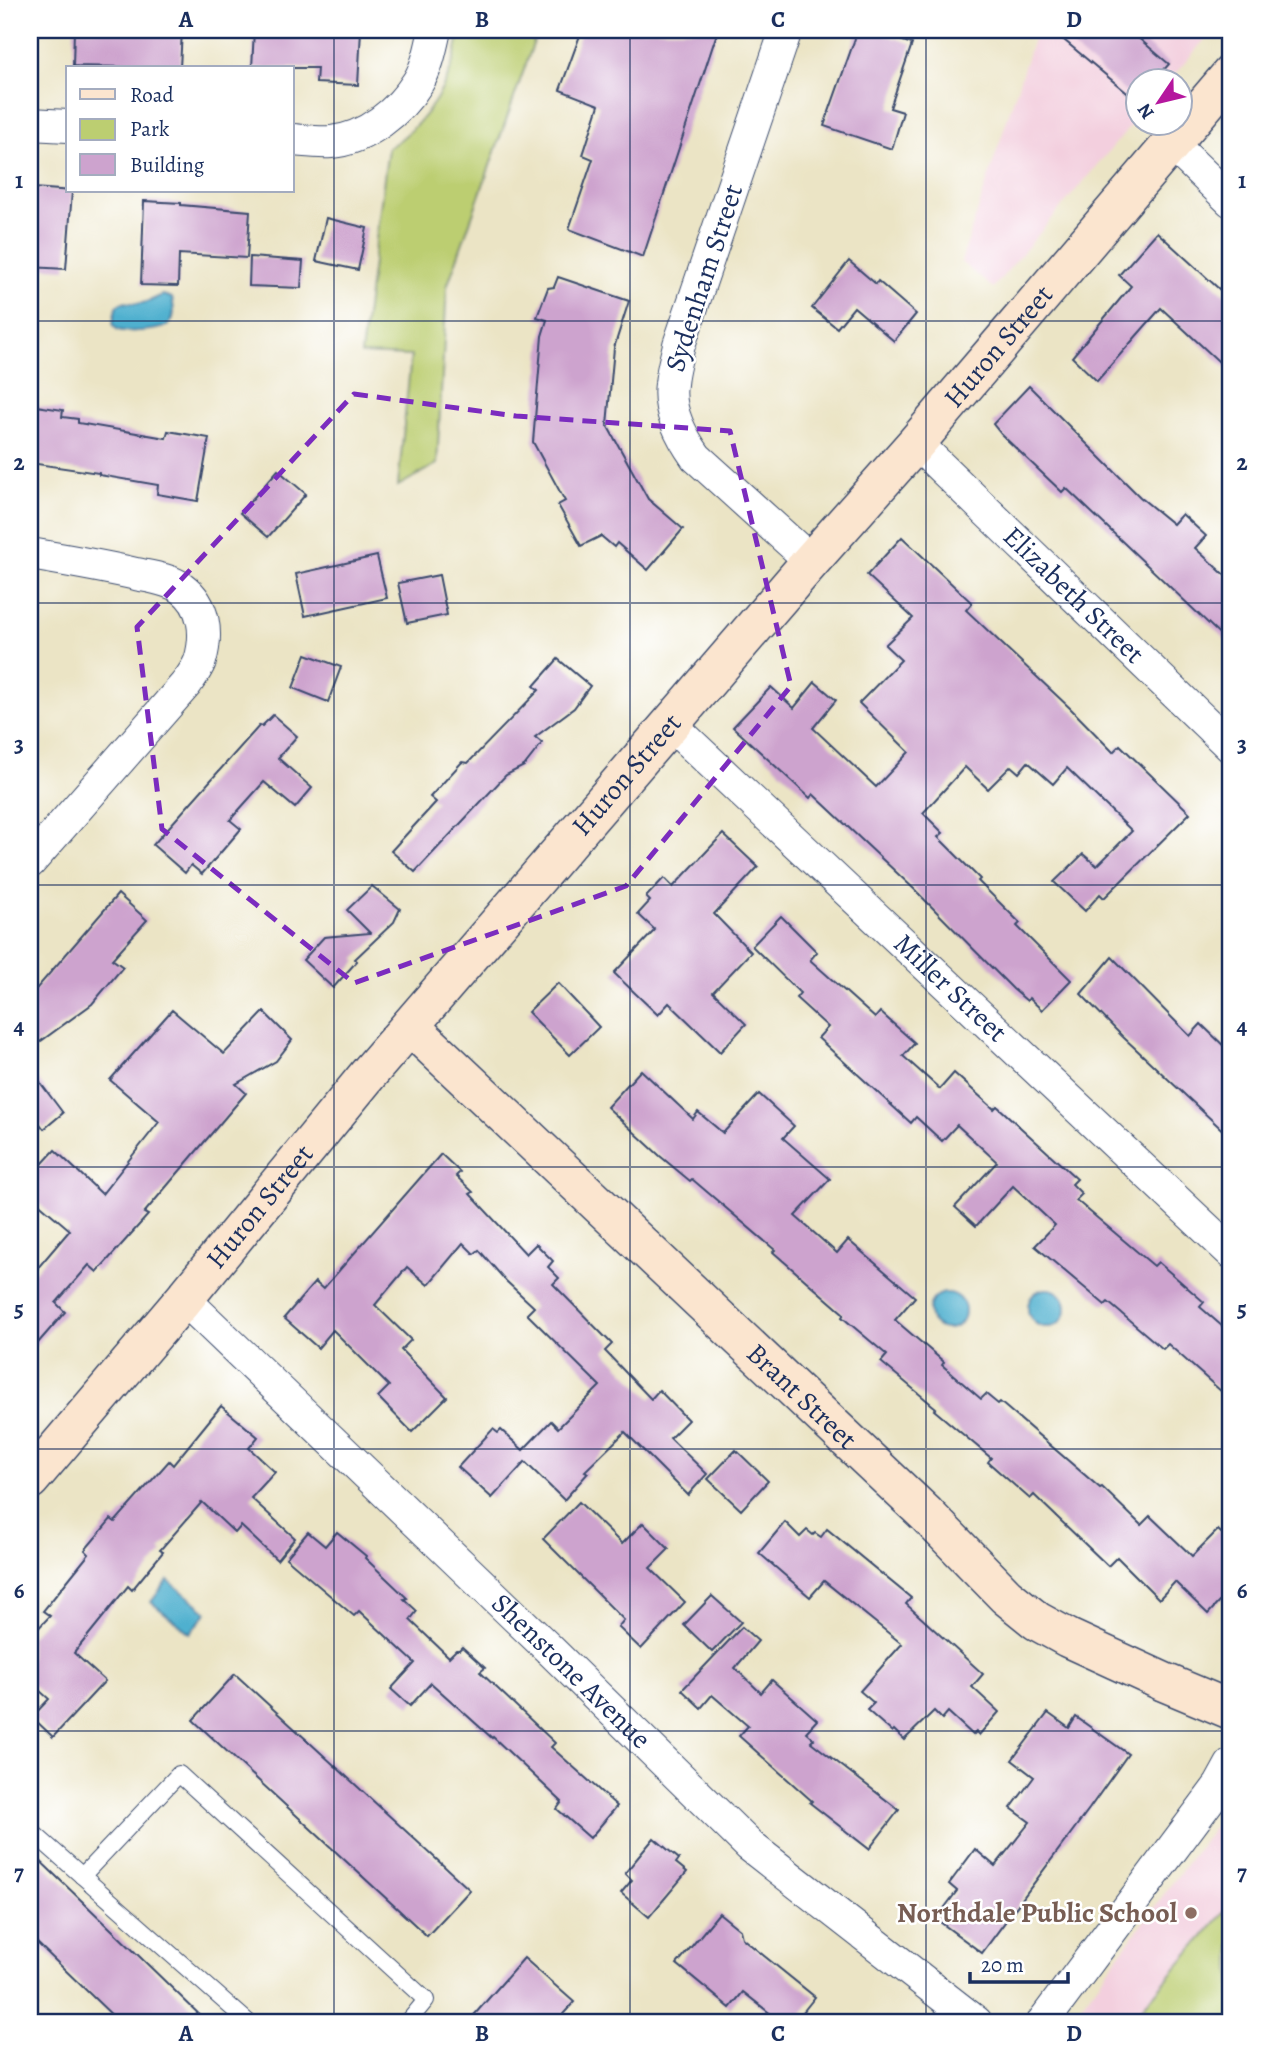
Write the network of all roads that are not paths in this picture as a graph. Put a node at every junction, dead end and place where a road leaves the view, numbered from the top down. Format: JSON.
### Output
{"nodes":[{"id":1,"x":436,"y":30,"type":"edge"},
{"id":2,"x":786,"y":30,"type":"edge"},
{"id":3,"x":1231,"y":74,"type":"edge"},
{"id":4,"x":30,"y":124,"type":"edge"},
{"id":5,"x":66,"y":126,"type":"edge"},
{"id":6,"x":294,"y":140,"type":"edge"},
{"id":7,"x":1172,"y":145,"type":"junction"},
{"id":8,"x":1231,"y":201,"type":"edge"},
{"id":9,"x":916,"y":443,"type":"junction"},
{"id":10,"x":30,"y":554,"type":"edge"},
{"id":11,"x":811,"y":561,"type":"junction"},
{"id":12,"x":670,"y":724,"type":"junction"},
{"id":13,"x":1231,"y":747,"type":"edge"},
{"id":14,"x":30,"y":862,"type":"edge"},
{"id":15,"x":410,"y":1026,"type":"junction"},
{"id":16,"x":1231,"y":1252,"type":"edge"},
{"id":17,"x":184,"y":1299,"type":"junction"},
{"id":18,"x":30,"y":1480,"type":"edge"},
{"id":19,"x":1231,"y":1710,"type":"edge"},
{"id":20,"x":1231,"y":1765,"type":"edge"},
{"id":21,"x":30,"y":1830,"type":"edge"},
{"id":22,"x":82,"y":1876,"type":"junction"},
{"id":23,"x":248,"y":2022,"type":"edge"},
{"id":24,"x":408,"y":2022,"type":"edge"},
{"id":25,"x":976,"y":2022,"type":"edge"},
{"id":26,"x":1043,"y":2022,"type":"edge"}],
"edges":[{"from":1,"to":6,"type":"street"},
{"from":2,"to":11,"type":"street","name":"Sydenham Street"},
{"from":3,"to":7,"type":"main road","name":"Huron Street"},
{"from":4,"to":5,"type":"street"},
{"from":7,"to":8,"type":"street"},
{"from":7,"to":9,"type":"main road","name":"Huron Street"},
{"from":9,"to":11,"type":"main road","name":"Huron Street"},
{"from":9,"to":13,"type":"street","name":"Elizabeth Street"},
{"from":10,"to":14,"type":"street"},
{"from":11,"to":12,"type":"main road","name":"Huron Street"},
{"from":12,"to":15,"type":"main road","name":"Huron Street"},
{"from":12,"to":16,"type":"street","name":"Miller Street"},
{"from":15,"to":17,"type":"main road","name":"Huron Street"},
{"from":15,"to":19,"type":"main road","name":"Brant Street"},
{"from":17,"to":18,"type":"main road","name":"Huron Street"},
{"from":17,"to":25,"type":"street","name":"Shenstone Avenue"},
{"from":20,"to":26,"type":"street"},
{"from":21,"to":22,"type":"lane"},
{"from":22,"to":23,"type":"lane"},
{"from":22,"to":24,"type":"lane"}]}
